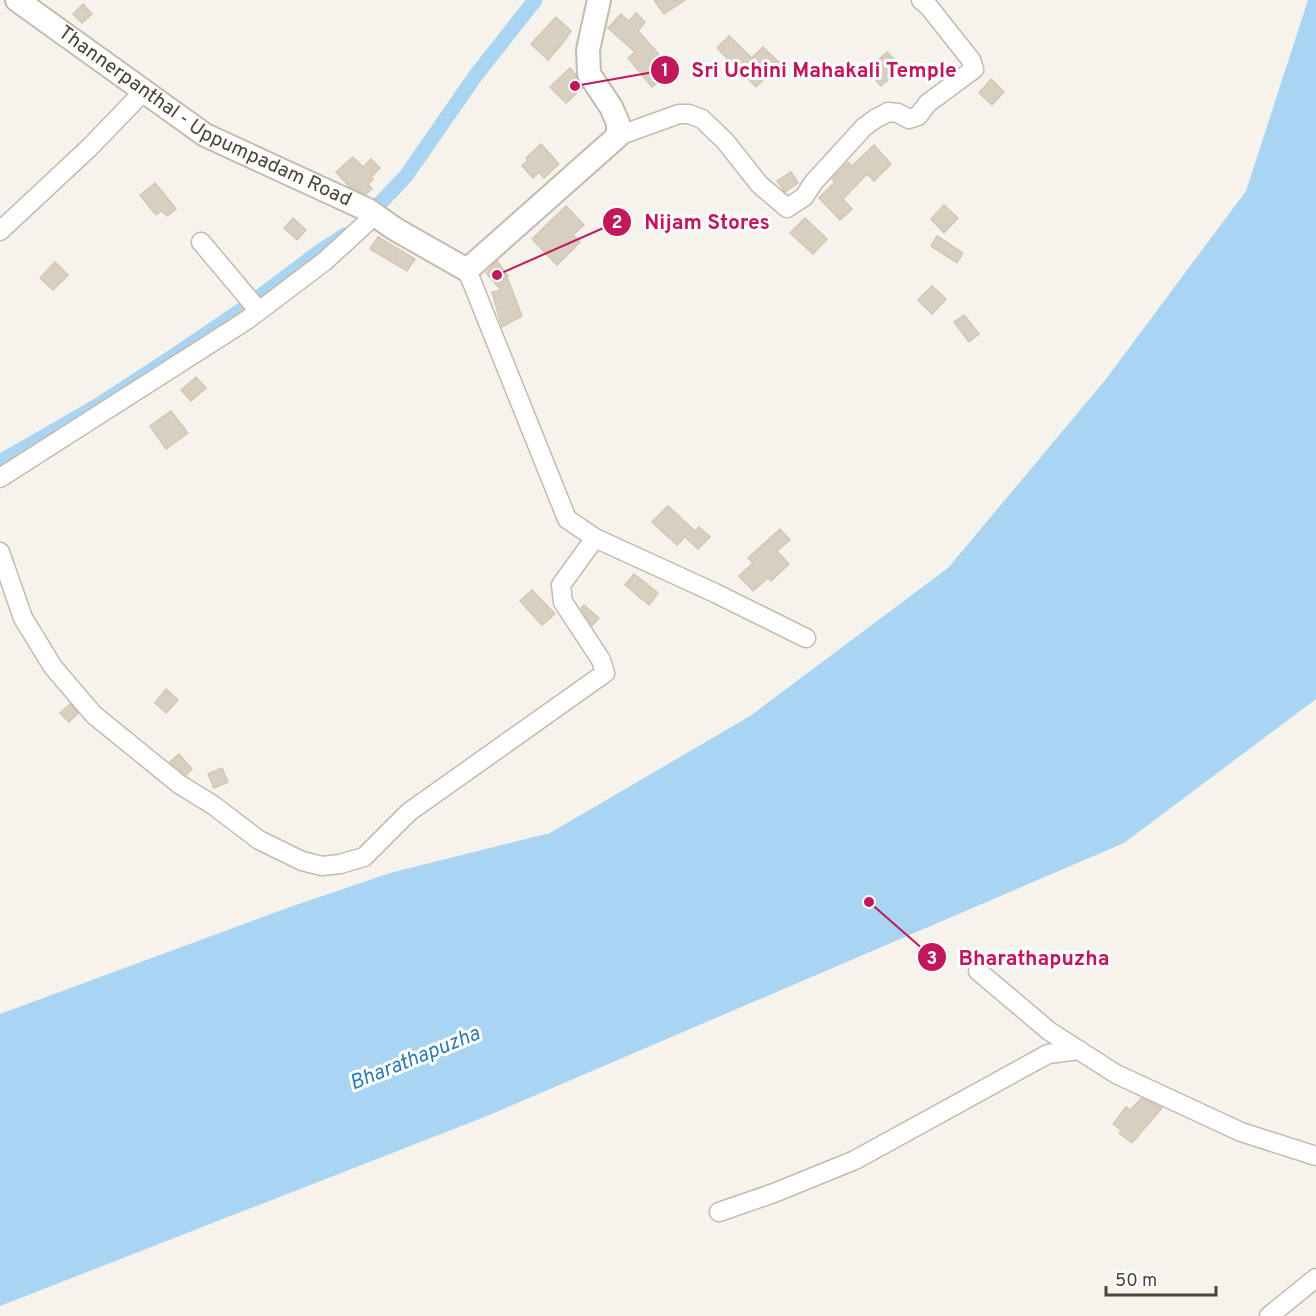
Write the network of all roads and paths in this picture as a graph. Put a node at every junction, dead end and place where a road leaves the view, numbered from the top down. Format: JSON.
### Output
{"nodes":[{"id":1,"x":17,"y":0,"type":"edge"},
{"id":2,"x":599,"y":0,"type":"edge"},
{"id":3,"x":921,"y":0,"type":"edge"},
{"id":4,"x":144,"y":91,"type":"junction"},
{"id":5,"x":618,"y":136,"type":"junction"},
{"id":6,"x":375,"y":215,"type":"junction"},
{"id":7,"x":0,"y":231,"type":"edge"},
{"id":8,"x":201,"y":242,"type":"dead end"},
{"id":9,"x":467,"y":270,"type":"junction"},
{"id":10,"x":259,"y":311,"type":"junction"},
{"id":11,"x":0,"y":478,"type":"edge"},
{"id":12,"x":595,"y":538,"type":"junction"},
{"id":13,"x":0,"y":552,"type":"edge"},
{"id":14,"x":806,"y":638,"type":"dead end"},
{"id":15,"x":978,"y":971,"type":"dead end"},
{"id":16,"x":1079,"y":1050,"type":"junction"},
{"id":17,"x":1316,"y":1156,"type":"edge"},
{"id":18,"x":719,"y":1212,"type":"dead end"},
{"id":19,"x":1314,"y":1282,"type":"edge"},
{"id":20,"x":1269,"y":1316,"type":"edge"}],
"edges":[{"from":1,"to":4,"type":"street","name":"Thannerpanthal - Uppumpadam Road"},
{"from":2,"to":5,"type":"street"},
{"from":3,"to":5,"type":"street"},
{"from":4,"to":6,"type":"street","name":"Thannerpanthal - Uppumpadam Road"},
{"from":4,"to":7,"type":"street"},
{"from":5,"to":9,"type":"street"},
{"from":6,"to":9,"type":"street","name":"Thannerpanthal - Uppumpadam Road"},
{"from":6,"to":10,"type":"street"},
{"from":8,"to":10,"type":"street"},
{"from":9,"to":12,"type":"street"},
{"from":10,"to":11,"type":"street"},
{"from":12,"to":13,"type":"street"},
{"from":12,"to":14,"type":"street"},
{"from":15,"to":16,"type":"street"},
{"from":16,"to":17,"type":"street"},
{"from":16,"to":18,"type":"street"},
{"from":19,"to":20,"type":"street"}]}
